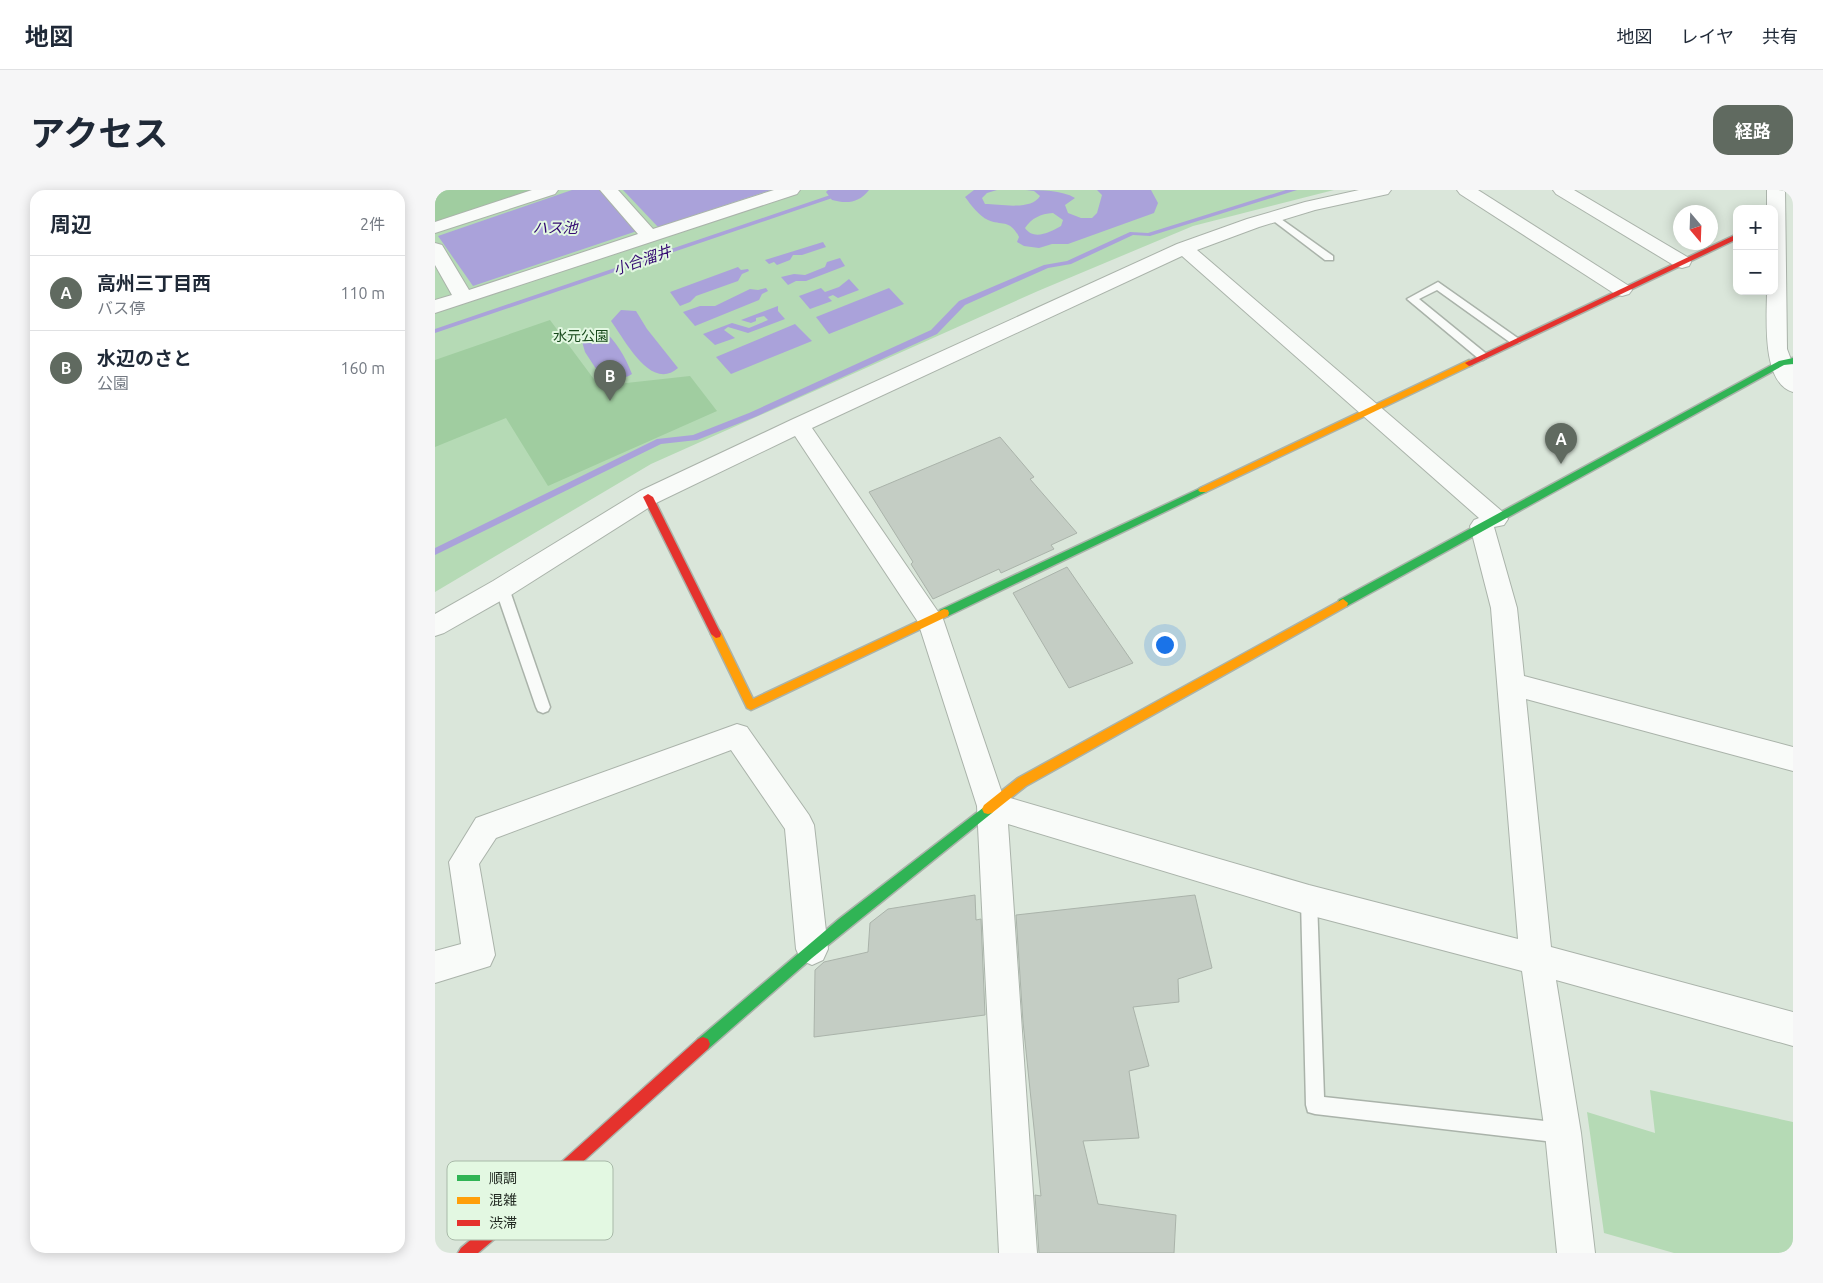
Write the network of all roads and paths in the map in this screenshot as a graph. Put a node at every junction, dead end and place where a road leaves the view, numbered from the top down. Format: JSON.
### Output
{"nodes":[{"id":1,"x":549,"y":190,"type":"edge"},
{"id":2,"x":609,"y":190,"type":"edge"},
{"id":3,"x":791,"y":190,"type":"edge"},
{"id":4,"x":1382,"y":190,"type":"edge"},
{"id":5,"x":1466,"y":190,"type":"edge"},
{"id":6,"x":1562,"y":190,"type":"edge"},
{"id":7,"x":1776,"y":190,"type":"edge"},
{"id":8,"x":1775,"y":205,"type":"edge"},
{"id":9,"x":1274,"y":217,"type":"junction"},
{"id":10,"x":435,"y":228,"type":"edge"},
{"id":11,"x":650,"y":236,"type":"junction"},
{"id":12,"x":1733,"y":238,"type":"edge"},
{"id":13,"x":1184,"y":248,"type":"junction"},
{"id":14,"x":435,"y":249,"type":"edge"},
{"id":15,"x":1775,"y":250,"type":"edge"},
{"id":16,"x":1329,"y":258,"type":"dead end"},
{"id":17,"x":1682,"y":262,"type":"junction"},
{"id":18,"x":1622,"y":290,"type":"junction"},
{"id":19,"x":464,"y":298,"type":"junction"},
{"id":20,"x":435,"y":307,"type":"edge"},
{"id":21,"x":1515,"y":341,"type":"junction"},
{"id":22,"x":1483,"y":356,"type":"junction"},
{"id":23,"x":1787,"y":362,"type":"edge"},
{"id":24,"x":1793,"y":385,"type":"edge"},
{"id":25,"x":1371,"y":409,"type":"junction"},
{"id":26,"x":799,"y":425,"type":"junction"},
{"id":27,"x":647,"y":497,"type":"junction"},
{"id":28,"x":1489,"y":523,"type":"junction"},
{"id":29,"x":501,"y":588,"type":"junction"},
{"id":30,"x":930,"y":619,"type":"junction"},
{"id":31,"x":435,"y":626,"type":"edge"},
{"id":32,"x":1511,"y":684,"type":"junction"},
{"id":33,"x":543,"y":707,"type":"dead end"},
{"id":34,"x":1793,"y":759,"type":"edge"},
{"id":35,"x":992,"y":806,"type":"junction"},
{"id":36,"x":1309,"y":900,"type":"junction"},
{"id":37,"x":812,"y":949,"type":"junction"},
{"id":38,"x":1536,"y":959,"type":"junction"},
{"id":39,"x":435,"y":967,"type":"edge"},
{"id":40,"x":1793,"y":1029,"type":"edge"},
{"id":41,"x":1563,"y":1133,"type":"junction"},
{"id":42,"x":573,"y":1161,"type":"edge"},
{"id":43,"x":481,"y":1240,"type":"edge"},
{"id":44,"x":466,"y":1253,"type":"edge"},
{"id":45,"x":1018,"y":1253,"type":"edge"},
{"id":46,"x":1576,"y":1253,"type":"edge"}],
"edges":[{"from":1,"to":10,"type":"street"},
{"from":2,"to":11,"type":"street"},
{"from":3,"to":11,"type":"street"},
{"from":4,"to":9,"type":"street"},
{"from":5,"to":18,"type":"street"},
{"from":6,"to":17,"type":"street"},
{"from":7,"to":8,"type":"street"},
{"from":9,"to":13,"type":"street"},
{"from":9,"to":16,"type":"lane"},
{"from":11,"to":19,"type":"street"},
{"from":12,"to":17,"type":"street"},
{"from":13,"to":25,"type":"street"},
{"from":13,"to":26,"type":"street"},
{"from":14,"to":19,"type":"street"},
{"from":15,"to":23,"type":"street"},
{"from":17,"to":18,"type":"street"},
{"from":18,"to":21,"type":"street"},
{"from":19,"to":20,"type":"street"},
{"from":21,"to":22,"type":"street"},
{"from":21,"to":22,"type":"lane"},
{"from":22,"to":25,"type":"street"},
{"from":23,"to":24,"type":"street"},
{"from":23,"to":28,"type":"street"},
{"from":25,"to":28,"type":"street"},
{"from":25,"to":30,"type":"street"},
{"from":26,"to":27,"type":"street"},
{"from":26,"to":30,"type":"street"},
{"from":27,"to":29,"type":"street"},
{"from":27,"to":30,"type":"street"},
{"from":28,"to":32,"type":"street"},
{"from":28,"to":35,"type":"street"},
{"from":29,"to":31,"type":"street"},
{"from":29,"to":33,"type":"lane"},
{"from":30,"to":35,"type":"street"},
{"from":32,"to":34,"type":"street"},
{"from":32,"to":38,"type":"street"},
{"from":35,"to":36,"type":"street"},
{"from":35,"to":37,"type":"street"},
{"from":35,"to":45,"type":"street"},
{"from":36,"to":38,"type":"street"},
{"from":36,"to":41,"type":"lane"},
{"from":37,"to":39,"type":"street"},
{"from":37,"to":42,"type":"street"},
{"from":38,"to":40,"type":"street"},
{"from":38,"to":41,"type":"street"},
{"from":41,"to":46,"type":"street"},
{"from":43,"to":44,"type":"street"}]}
